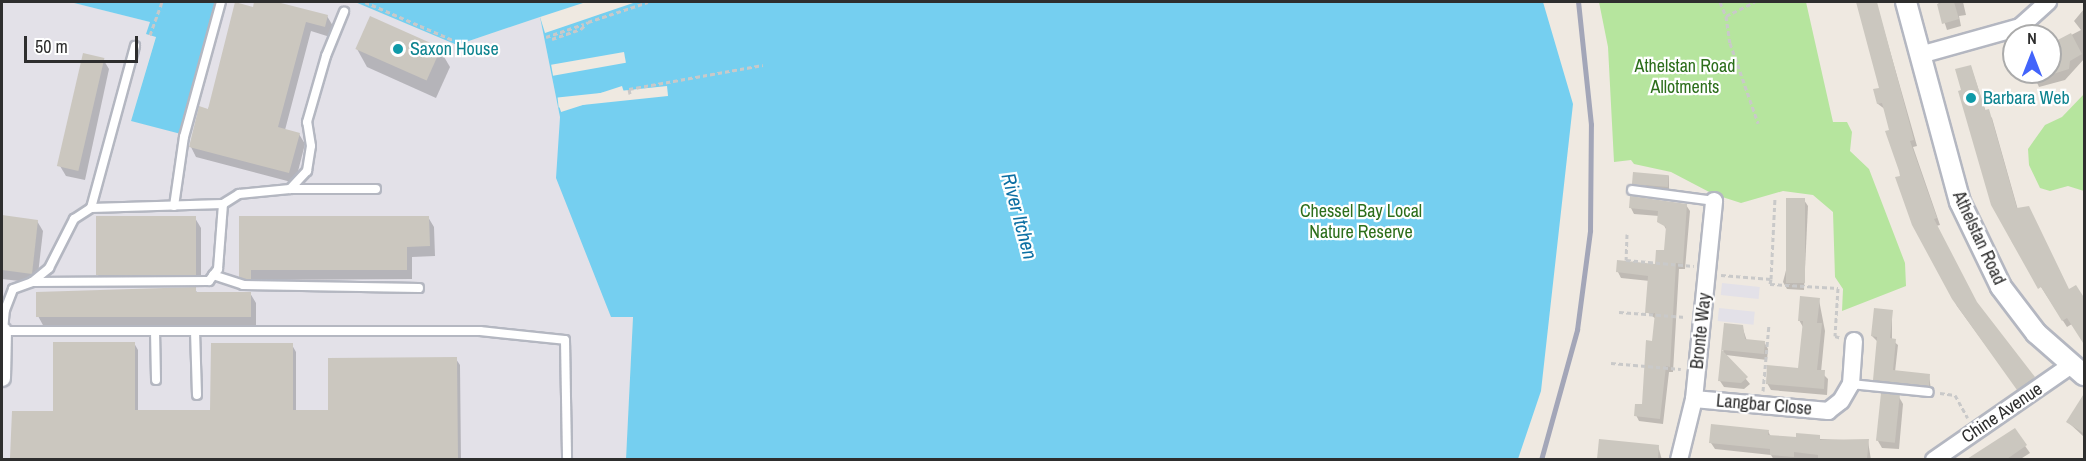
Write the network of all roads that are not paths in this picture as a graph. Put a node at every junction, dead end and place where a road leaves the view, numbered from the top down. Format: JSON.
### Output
{"nodes":[{"id":1,"x":221,"y":2,"type":"edge"},
{"id":2,"x":1906,"y":2,"type":"edge"},
{"id":3,"x":2048,"y":2,"type":"edge"},
{"id":4,"x":344,"y":12,"type":"dead end"},
{"id":5,"x":135,"y":46,"type":"dead end"},
{"id":6,"x":1920,"y":55,"type":"junction"},
{"id":7,"x":290,"y":189,"type":"junction"},
{"id":8,"x":376,"y":189,"type":"dead end"},
{"id":9,"x":1632,"y":190,"type":"dead end"},
{"id":10,"x":1714,"y":201,"type":"joint"},
{"id":11,"x":223,"y":204,"type":"junction"},
{"id":12,"x":174,"y":206,"type":"junction"},
{"id":13,"x":91,"y":208,"type":"junction"},
{"id":14,"x":213,"y":275,"type":"junction"},
{"id":15,"x":32,"y":282,"type":"junction"},
{"id":16,"x":418,"y":288,"type":"dead end"},
{"id":17,"x":155,"y":331,"type":"junction"},
{"id":18,"x":195,"y":331,"type":"junction"},
{"id":19,"x":2,"y":332,"type":"edge"},
{"id":20,"x":1854,"y":340,"type":"road end"},
{"id":21,"x":2080,"y":370,"type":"edge"},
{"id":22,"x":2,"y":378,"type":"edge"},
{"id":23,"x":156,"y":380,"type":"dead end"},
{"id":24,"x":1851,"y":384,"type":"junction"},
{"id":25,"x":1929,"y":392,"type":"road end"},
{"id":26,"x":197,"y":395,"type":"dead end"},
{"id":27,"x":1694,"y":399,"type":"junction"},
{"id":28,"x":567,"y":457,"type":"dead end"},
{"id":29,"x":1679,"y":459,"type":"edge"},
{"id":30,"x":1934,"y":459,"type":"edge"}],
"edges":[{"from":1,"to":12,"type":"lane"},
{"from":2,"to":6,"type":"street","name":"Athelstan Road"},
{"from":3,"to":6,"type":"street"},
{"from":4,"to":7,"type":"lane"},
{"from":5,"to":13,"type":"lane"},
{"from":6,"to":21,"type":"street","name":"Athelstan Road"},
{"from":7,"to":8,"type":"lane"},
{"from":7,"to":11,"type":"lane"},
{"from":9,"to":10,"type":"lane"},
{"from":10,"to":27,"type":"street","name":"Bronte Way"},
{"from":11,"to":12,"type":"lane"},
{"from":11,"to":14,"type":"lane"},
{"from":12,"to":13,"type":"lane"},
{"from":13,"to":15,"type":"lane"},
{"from":14,"to":15,"type":"lane"},
{"from":14,"to":16,"type":"lane"},
{"from":15,"to":19,"type":"lane"},
{"from":17,"to":18,"type":"lane"},
{"from":17,"to":19,"type":"lane"},
{"from":17,"to":23,"type":"lane"},
{"from":18,"to":26,"type":"lane"},
{"from":18,"to":28,"type":"lane"},
{"from":19,"to":22,"type":"street"},
{"from":20,"to":24,"type":"street"},
{"from":21,"to":30,"type":"street","name":"Chine Avenue"},
{"from":24,"to":25,"type":"lane"},
{"from":24,"to":27,"type":"street","name":"Langbar Close"},
{"from":27,"to":29,"type":"street","name":"Bronte Way"}]}
